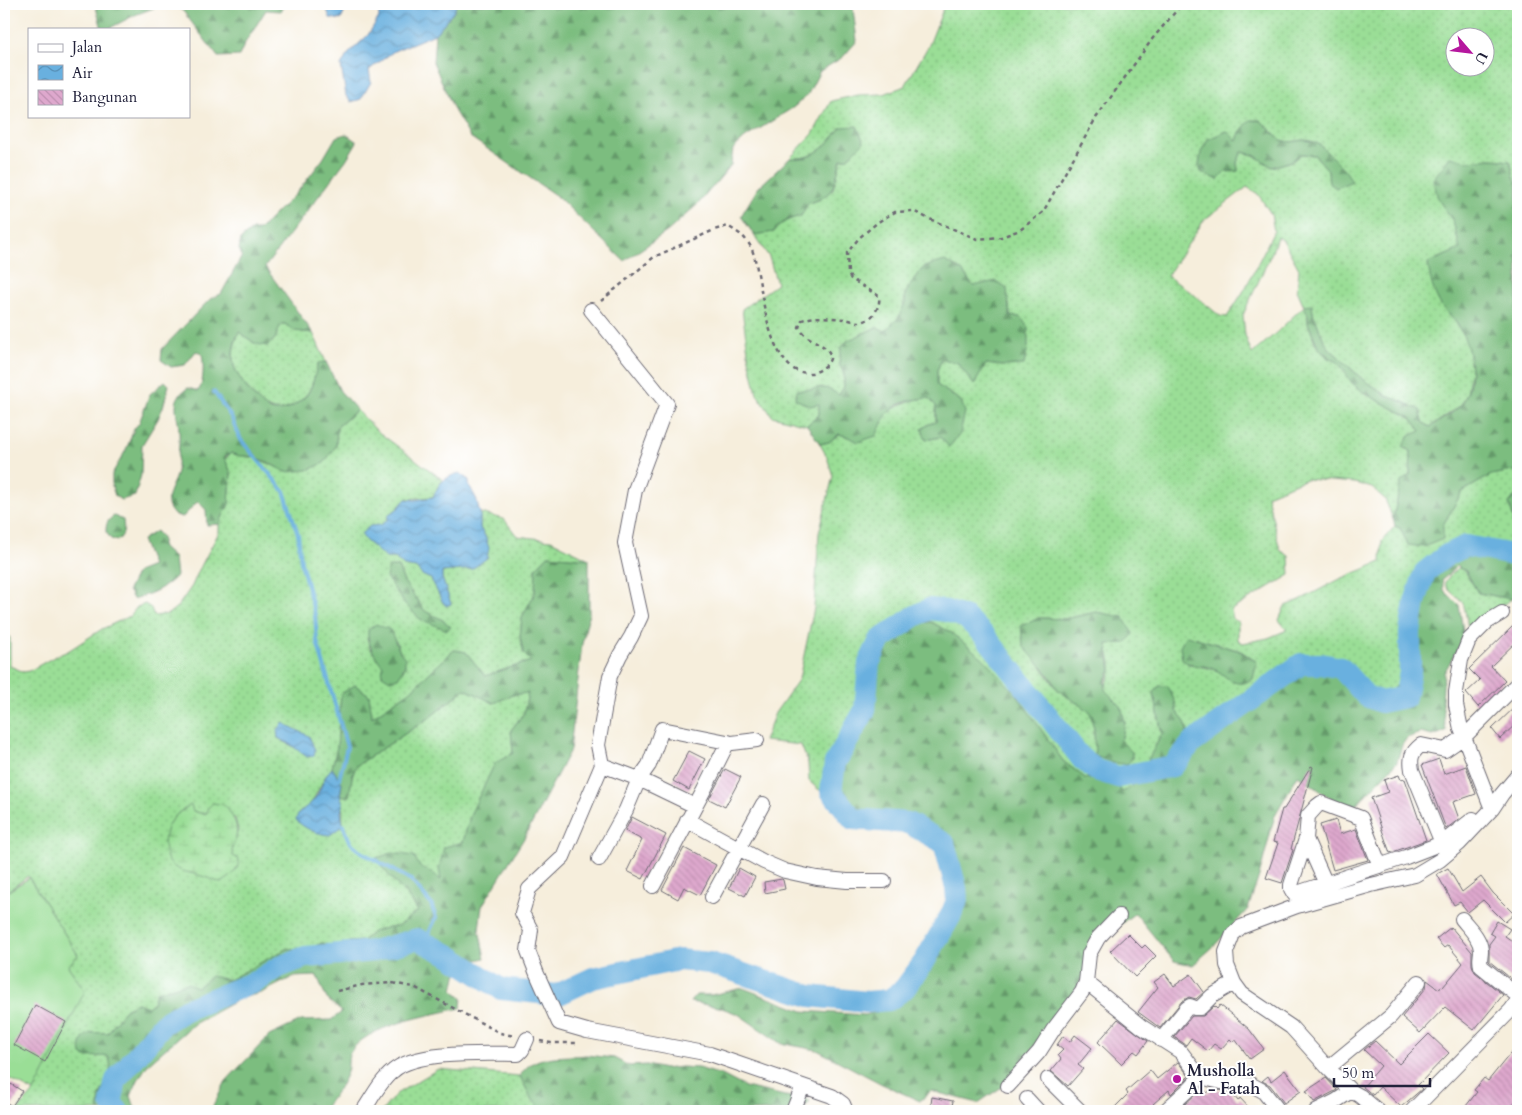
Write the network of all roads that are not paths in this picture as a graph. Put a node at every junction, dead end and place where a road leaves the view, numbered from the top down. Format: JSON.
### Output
{"nodes":[{"id":1,"x":591,"y":310,"type":"road end"},
{"id":2,"x":1502,"y":613,"type":"dead end"},
{"id":3,"x":1518,"y":683,"type":"edge"},
{"id":4,"x":1464,"y":737,"type":"junction"},
{"id":5,"x":757,"y":740,"type":"dead end"},
{"id":6,"x":728,"y":742,"type":"junction"},
{"id":7,"x":602,"y":765,"type":"junction"},
{"id":8,"x":1518,"y":775,"type":"edge"},
{"id":9,"x":639,"y":779,"type":"junction"},
{"id":10,"x":763,"y":804,"type":"dead end"},
{"id":11,"x":695,"y":806,"type":"junction"},
{"id":12,"x":1491,"y":807,"type":"junction"},
{"id":13,"x":687,"y":820,"type":"junction"},
{"id":14,"x":1306,"y":839,"type":"junction"},
{"id":15,"x":1442,"y":843,"type":"junction"},
{"id":16,"x":738,"y":848,"type":"junction"},
{"id":17,"x":599,"y":859,"type":"dead end"},
{"id":18,"x":1380,"y":866,"type":"junction"},
{"id":19,"x":884,"y":881,"type":"dead end"},
{"id":20,"x":1326,"y":884,"type":"junction"},
{"id":21,"x":653,"y":886,"type":"dead end"},
{"id":22,"x":712,"y":897,"type":"dead end"},
{"id":23,"x":1119,"y":916,"type":"dead end"},
{"id":24,"x":1462,"y":920,"type":"dead end"},
{"id":25,"x":1086,"y":982,"type":"junction"},
{"id":26,"x":1419,"y":982,"type":"dead end"},
{"id":27,"x":1234,"y":984,"type":"junction"},
{"id":28,"x":1516,"y":1005,"type":"edge"},
{"id":29,"x":527,"y":1039,"type":"road end"},
{"id":30,"x":1161,"y":1040,"type":"junction"},
{"id":31,"x":1328,"y":1068,"type":"junction"},
{"id":32,"x":1200,"y":1077,"type":"junction"},
{"id":33,"x":1048,"y":1079,"type":"dead end"},
{"id":34,"x":803,"y":1086,"type":"junction"},
{"id":35,"x":1008,"y":1086,"type":"dead end"},
{"id":36,"x":1351,"y":1091,"type":"junction"},
{"id":37,"x":1027,"y":1098,"type":"dead end"},
{"id":38,"x":363,"y":1111,"type":"edge"},
{"id":39,"x":793,"y":1111,"type":"edge"},
{"id":40,"x":846,"y":1111,"type":"edge"},
{"id":41,"x":1038,"y":1111,"type":"edge"},
{"id":42,"x":1080,"y":1111,"type":"edge"},
{"id":43,"x":1165,"y":1111,"type":"edge"},
{"id":44,"x":1279,"y":1111,"type":"edge"},
{"id":45,"x":1316,"y":1111,"type":"edge"},
{"id":46,"x":1378,"y":1111,"type":"edge"},
{"id":47,"x":1412,"y":1111,"type":"edge"}],
"edges":[{"from":1,"to":7,"type":"street"},
{"from":2,"to":4,"type":"street"},
{"from":3,"to":4,"type":"street"},
{"from":4,"to":12,"type":"street"},
{"from":4,"to":15,"type":"street"},
{"from":5,"to":6,"type":"street"},
{"from":6,"to":9,"type":"street"},
{"from":6,"to":11,"type":"street"},
{"from":7,"to":9,"type":"street"},
{"from":7,"to":34,"type":"street"},
{"from":8,"to":12,"type":"street"},
{"from":9,"to":11,"type":"street"},
{"from":9,"to":17,"type":"street"},
{"from":10,"to":16,"type":"street"},
{"from":11,"to":13,"type":"street"},
{"from":12,"to":15,"type":"street"},
{"from":12,"to":27,"type":"street"},
{"from":13,"to":16,"type":"street"},
{"from":13,"to":21,"type":"street"},
{"from":14,"to":18,"type":"street"},
{"from":14,"to":20,"type":"street"},
{"from":14,"to":20,"type":"street"},
{"from":15,"to":18,"type":"street"},
{"from":16,"to":19,"type":"street"},
{"from":16,"to":22,"type":"street"},
{"from":18,"to":20,"type":"street"},
{"from":23,"to":25,"type":"street"},
{"from":24,"to":28,"type":"street"},
{"from":25,"to":30,"type":"street"},
{"from":25,"to":35,"type":"street"},
{"from":26,"to":31,"type":"street"},
{"from":27,"to":30,"type":"street"},
{"from":27,"to":31,"type":"street"},
{"from":28,"to":47,"type":"street"},
{"from":29,"to":38,"type":"street"},
{"from":30,"to":32,"type":"street"},
{"from":31,"to":36,"type":"street"},
{"from":32,"to":43,"type":"street"},
{"from":32,"to":44,"type":"street"},
{"from":33,"to":42,"type":"street"},
{"from":34,"to":39,"type":"street"},
{"from":34,"to":40,"type":"street"},
{"from":36,"to":45,"type":"street"},
{"from":36,"to":46,"type":"street"},
{"from":37,"to":41,"type":"street"}]}
